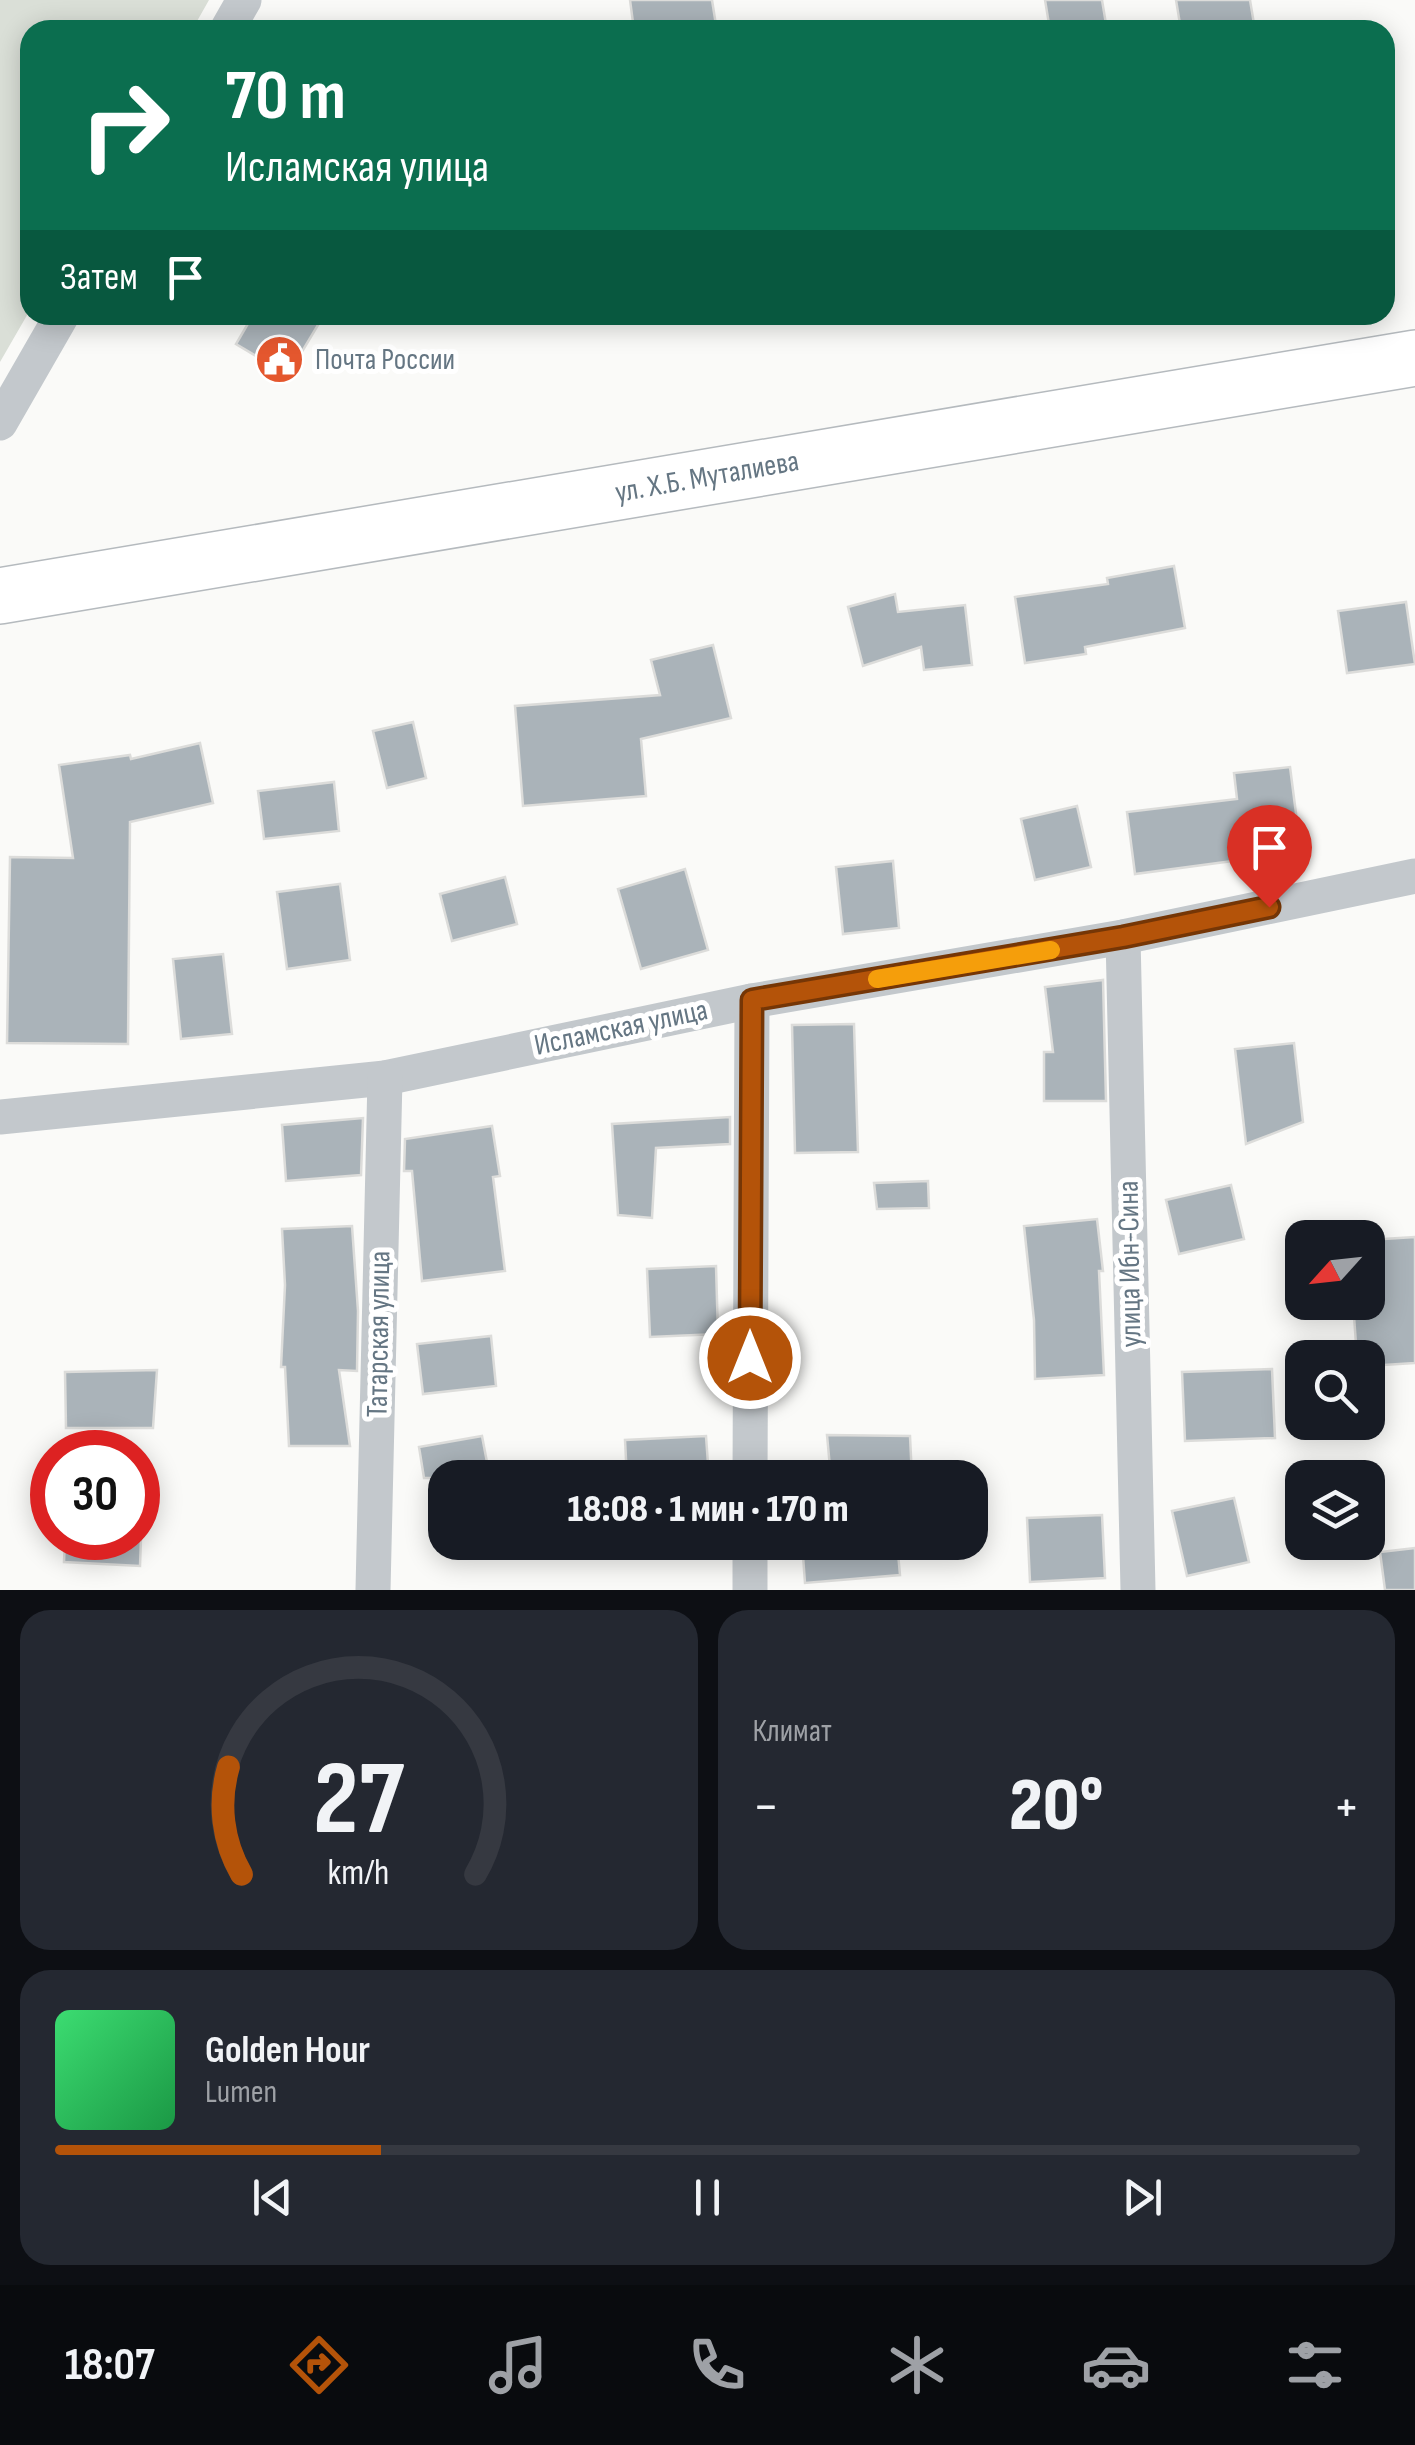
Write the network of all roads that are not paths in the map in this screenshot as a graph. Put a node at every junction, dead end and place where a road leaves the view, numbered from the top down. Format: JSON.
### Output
{"nodes":[{"id":1,"x":56,"y":325,"type":"edge"},
{"id":2,"x":1415,"y":358,"type":"edge"},
{"id":3,"x":0,"y":422,"type":"edge"},
{"id":4,"x":0,"y":596,"type":"edge"},
{"id":5,"x":1415,"y":876,"type":"edge"},
{"id":6,"x":1123,"y":937,"type":"junction"},
{"id":7,"x":752,"y":1000,"type":"junction"},
{"id":8,"x":385,"y":1078,"type":"junction"},
{"id":9,"x":0,"y":1118,"type":"edge"},
{"id":10,"x":750,"y":1460,"type":"edge"},
{"id":11,"x":750,"y":1560,"type":"edge"},
{"id":12,"x":373,"y":1590,"type":"edge"},
{"id":13,"x":750,"y":1590,"type":"edge"},
{"id":14,"x":1138,"y":1590,"type":"edge"}],
"edges":[{"from":1,"to":3,"type":"street"},
{"from":2,"to":4,"type":"main road","name":"ул. Х.Б. Муталиева"},
{"from":5,"to":6,"type":"street","name":"Исламская улица"},
{"from":6,"to":7,"type":"street","name":"Исламская улица"},
{"from":6,"to":14,"type":"street","name":"улица Ибн-Сина"},
{"from":7,"to":8,"type":"street","name":"Исламская улица"},
{"from":7,"to":10,"type":"street"},
{"from":8,"to":9,"type":"street","name":"Исламская улица"},
{"from":8,"to":12,"type":"street","name":"Татарская улица"},
{"from":11,"to":13,"type":"street"}]}
